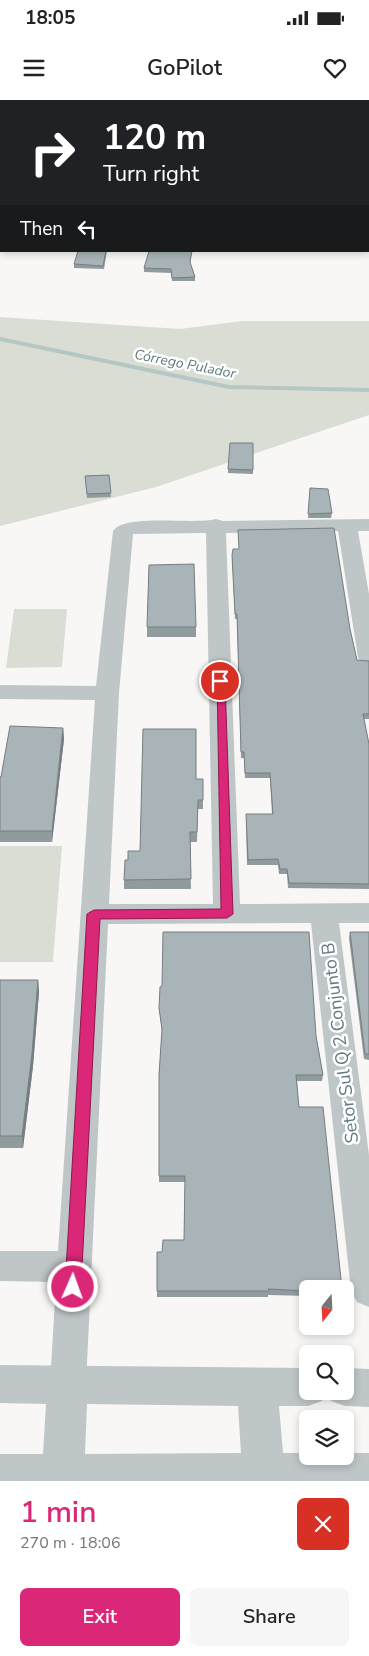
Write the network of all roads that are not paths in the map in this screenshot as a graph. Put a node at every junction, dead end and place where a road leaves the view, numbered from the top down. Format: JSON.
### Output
{"nodes":[{"id":1,"x":216,"y":525,"type":"junction"},
{"id":2,"x":347,"y":525,"type":"junction"},
{"id":3,"x":369,"y":525,"type":"edge"},
{"id":4,"x":369,"y":657,"type":"edge"},
{"id":5,"x":0,"y":692,"type":"edge"},
{"id":6,"x":107,"y":693,"type":"junction"},
{"id":7,"x":324,"y":913,"type":"junction"},
{"id":8,"x":369,"y":913,"type":"edge"},
{"id":9,"x":94,"y":914,"type":"junction"},
{"id":10,"x":227,"y":914,"type":"junction"},
{"id":11,"x":0,"y":1266,"type":"edge"},
{"id":12,"x":73,"y":1267,"type":"junction"},
{"id":13,"x":369,"y":1291,"type":"edge"},
{"id":14,"x":0,"y":1384,"type":"edge"},
{"id":15,"x":68,"y":1384,"type":"junction"},
{"id":16,"x":256,"y":1386,"type":"junction"},
{"id":17,"x":299,"y":1387,"type":"edge"},
{"id":18,"x":354,"y":1387,"type":"edge"},
{"id":19,"x":369,"y":1388,"type":"edge"},
{"id":20,"x":262,"y":1474,"type":"junction"},
{"id":21,"x":369,"y":1474,"type":"edge"},
{"id":22,"x":0,"y":1475,"type":"edge"},
{"id":23,"x":62,"y":1479,"type":"edge"}],
"edges":[{"from":1,"to":2,"type":"street"},
{"from":1,"to":6,"type":"street"},
{"from":1,"to":10,"type":"street"},
{"from":2,"to":3,"type":"street"},
{"from":2,"to":4,"type":"street"},
{"from":5,"to":6,"type":"street"},
{"from":6,"to":9,"type":"street"},
{"from":7,"to":8,"type":"street"},
{"from":7,"to":10,"type":"street"},
{"from":7,"to":13,"type":"street","name":"Setor Sul Q 2 Conjunto B"},
{"from":9,"to":10,"type":"street"},
{"from":9,"to":12,"type":"street"},
{"from":11,"to":12,"type":"street"},
{"from":12,"to":15,"type":"street"},
{"from":14,"to":15,"type":"street"},
{"from":15,"to":16,"type":"street"},
{"from":15,"to":23,"type":"street"},
{"from":16,"to":17,"type":"street"},
{"from":16,"to":20,"type":"street"},
{"from":18,"to":19,"type":"street"},
{"from":20,"to":21,"type":"street"},
{"from":20,"to":23,"type":"street"},
{"from":22,"to":23,"type":"street"}]}
